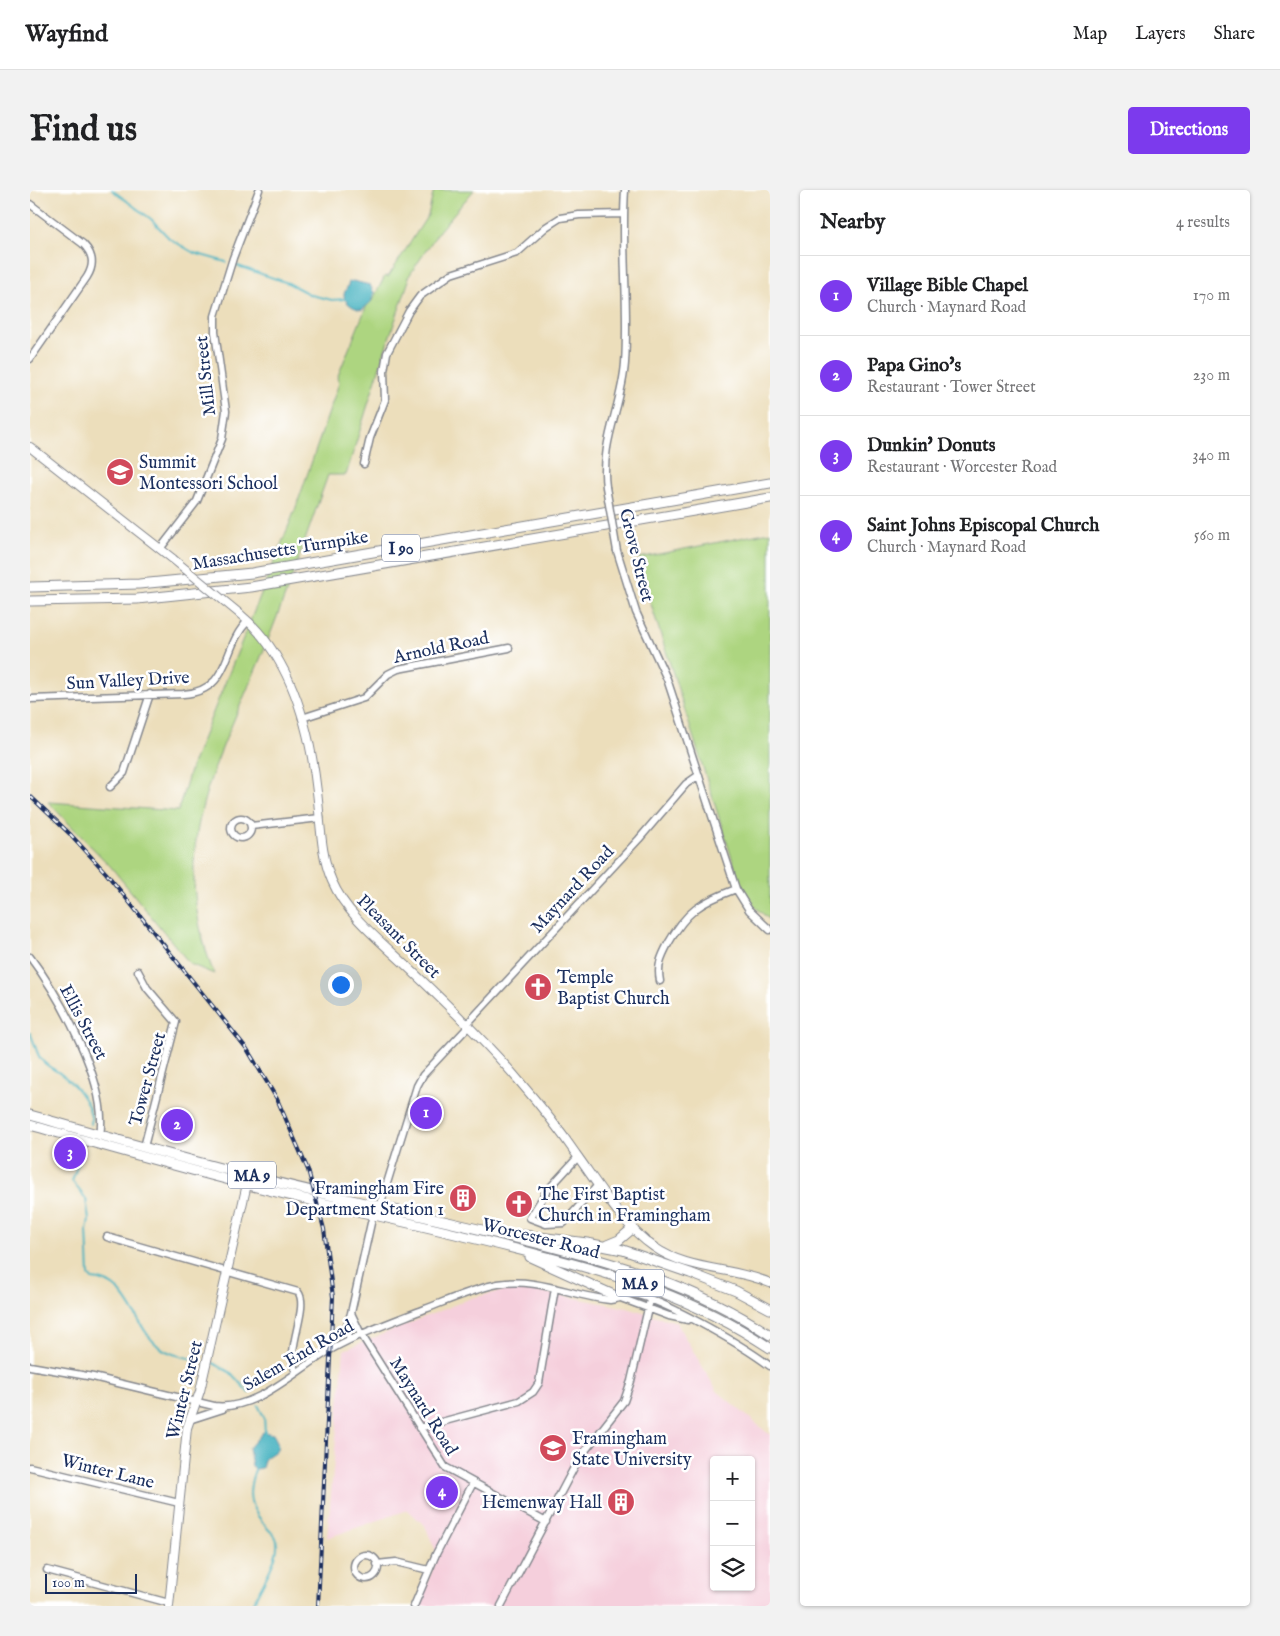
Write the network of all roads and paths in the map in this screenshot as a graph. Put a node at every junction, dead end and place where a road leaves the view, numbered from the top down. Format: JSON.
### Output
{"nodes":[{"id":1,"x":259,"y":190,"type":"edge"},
{"id":2,"x":625,"y":190,"type":"edge"},
{"id":3,"x":30,"y":204,"type":"edge"},
{"id":4,"x":623,"y":214,"type":"junction"},
{"id":5,"x":30,"y":359,"type":"edge"},
{"id":6,"x":30,"y":447,"type":"edge"},
{"id":7,"x":364,"y":464,"type":"dead end"},
{"id":8,"x":770,"y":483,"type":"edge"},
{"id":9,"x":770,"y":498,"type":"edge"},
{"id":10,"x":160,"y":549,"type":"junction"},
{"id":11,"x":30,"y":587,"type":"edge"},
{"id":12,"x":30,"y":601,"type":"edge"},
{"id":13,"x":248,"y":621,"type":"junction"},
{"id":14,"x":509,"y":648,"type":"dead end"},
{"id":15,"x":150,"y":694,"type":"junction"},
{"id":16,"x":30,"y":699,"type":"edge"},
{"id":17,"x":302,"y":718,"type":"junction"},
{"id":18,"x":698,"y":775,"type":"junction"},
{"id":19,"x":110,"y":787,"type":"dead end"},
{"id":20,"x":320,"y":818,"type":"junction"},
{"id":21,"x":251,"y":826,"type":"dead end"},
{"id":22,"x":736,"y":889,"type":"junction"},
{"id":23,"x":770,"y":930,"type":"edge"},
{"id":24,"x":30,"y":957,"type":"edge"},
{"id":25,"x":138,"y":971,"type":"dead end"},
{"id":26,"x":660,"y":981,"type":"dead end"},
{"id":27,"x":468,"y":1025,"type":"junction"},
{"id":28,"x":30,"y":1115,"type":"edge"},
{"id":29,"x":30,"y":1125,"type":"edge"},
{"id":30,"x":100,"y":1135,"type":"junction"},
{"id":31,"x":144,"y":1147,"type":"junction"},
{"id":32,"x":578,"y":1157,"type":"junction"},
{"id":33,"x":247,"y":1184,"type":"junction"},
{"id":34,"x":598,"y":1185,"type":"junction"},
{"id":35,"x":380,"y":1206,"type":"junction"},
{"id":36,"x":373,"y":1214,"type":"junction"},
{"id":37,"x":476,"y":1228,"type":"junction"},
{"id":38,"x":634,"y":1228,"type":"junction"},
{"id":39,"x":108,"y":1237,"type":"dead end"},
{"id":40,"x":500,"y":1245,"type":"junction"},
{"id":41,"x":606,"y":1246,"type":"junction"},
{"id":42,"x":228,"y":1271,"type":"junction"},
{"id":43,"x":770,"y":1283,"type":"edge"},
{"id":44,"x":555,"y":1288,"type":"junction"},
{"id":45,"x":618,"y":1297,"type":"junction"},
{"id":46,"x":650,"y":1300,"type":"junction"},
{"id":47,"x":648,"y":1308,"type":"junction"},
{"id":48,"x":770,"y":1309,"type":"edge"},
{"id":49,"x":351,"y":1312,"type":"junction"},
{"id":50,"x":693,"y":1320,"type":"junction"},
{"id":51,"x":362,"y":1334,"type":"junction"},
{"id":52,"x":770,"y":1334,"type":"edge"},
{"id":53,"x":350,"y":1339,"type":"junction"},
{"id":54,"x":770,"y":1348,"type":"edge"},
{"id":55,"x":30,"y":1366,"type":"edge"},
{"id":56,"x":770,"y":1366,"type":"edge"},
{"id":57,"x":296,"y":1372,"type":"junction"},
{"id":58,"x":196,"y":1402,"type":"junction"},
{"id":59,"x":228,"y":1407,"type":"junction"},
{"id":60,"x":189,"y":1420,"type":"junction"},
{"id":61,"x":419,"y":1428,"type":"junction"},
{"id":62,"x":30,"y":1467,"type":"edge"},
{"id":63,"x":472,"y":1484,"type":"junction"},
{"id":64,"x":179,"y":1504,"type":"junction"},
{"id":65,"x":546,"y":1522,"type":"junction"},
{"id":66,"x":377,"y":1564,"type":"dead end"},
{"id":67,"x":47,"y":1570,"type":"dead end"},
{"id":68,"x":429,"y":1570,"type":"junction"},
{"id":69,"x":169,"y":1604,"type":"edge"},
{"id":70,"x":414,"y":1606,"type":"edge"},
{"id":71,"x":501,"y":1606,"type":"edge"}],
"edges":[{"from":1,"to":10,"type":"street","name":"Mill Street"},
{"from":2,"to":4,"type":"street","name":"Grove Street"},
{"from":3,"to":5,"type":"street"},
{"from":4,"to":7,"type":"street"},
{"from":4,"to":18,"type":"street","name":"Grove Street","bridge":true},
{"from":6,"to":10,"type":"main road","name":"Pleasant Street"},
{"from":8,"to":11,"type":"highway","name":"Massachusetts Turnpike","number":"I 90"},
{"from":9,"to":12,"type":"highway","name":"Massachusetts Turnpike","number":"I 90"},
{"from":10,"to":13,"type":"main road","name":"Pleasant Street","bridge":true},
{"from":13,"to":15,"type":"street","name":"Sun Valley Drive"},
{"from":13,"to":17,"type":"main road","name":"Pleasant Street"},
{"from":14,"to":17,"type":"street","name":"Arnold Road"},
{"from":15,"to":16,"type":"street","name":"Sun Valley Drive"},
{"from":15,"to":19,"type":"street"},
{"from":17,"to":20,"type":"main road","name":"Pleasant Street"},
{"from":18,"to":22,"type":"street","name":"Grove Street"},
{"from":18,"to":27,"type":"street","name":"Maynard Road"},
{"from":20,"to":21,"type":"street"},
{"from":20,"to":27,"type":"main road","name":"Pleasant Street"},
{"from":22,"to":23,"type":"street","name":"Grove Street"},
{"from":22,"to":26,"type":"street"},
{"from":24,"to":30,"type":"street","name":"Ellis Street"},
{"from":25,"to":31,"type":"street","name":"Tower Street"},
{"from":27,"to":32,"type":"main road","name":"Pleasant Street"},
{"from":27,"to":35,"type":"street","name":"Maynard Road"},
{"from":28,"to":30,"type":"highway","name":"Worcester Road","number":"MA 9"},
{"from":29,"to":33,"type":"highway","name":"Worcester Road","number":"MA 9"},
{"from":30,"to":31,"type":"highway","name":"Worcester Road","number":"MA 9"},
{"from":31,"to":35,"type":"highway","name":"Worcester Road","number":"MA 9"},
{"from":32,"to":34,"type":"main road","name":"Pleasant Street"},
{"from":32,"to":34,"type":"street"},
{"from":33,"to":36,"type":"highway","name":"Worcester Road","number":"MA 9"},
{"from":33,"to":42,"type":"main road","name":"Winter Street"},
{"from":34,"to":38,"type":"main road","name":"Pleasant Street"},
{"from":35,"to":37,"type":"highway","name":"Worcester Road","number":"MA 9"},
{"from":36,"to":40,"type":"highway","name":"Worcester Road","number":"MA 9"},
{"from":36,"to":49,"type":"street"},
{"from":37,"to":41,"type":"highway"},
{"from":37,"to":52,"type":"highway","name":"Worcester Road","number":"MA 9"},
{"from":38,"to":41,"type":"highway"},
{"from":38,"to":43,"type":"main road","name":"Pleasant Street"},
{"from":39,"to":42,"type":"street"},
{"from":40,"to":45,"type":"highway"},
{"from":40,"to":54,"type":"highway","name":"Worcester Road","number":"MA 9"},
{"from":41,"to":48,"type":"highway"},
{"from":42,"to":57,"type":"street"},
{"from":42,"to":58,"type":"main road","name":"Winter Street"},
{"from":44,"to":45,"type":"street","name":"Salem End Road"},
{"from":44,"to":51,"type":"street","name":"Salem End Road"},
{"from":44,"to":61,"type":"street"},
{"from":45,"to":46,"type":"street","name":"Salem End Road"},
{"from":45,"to":47,"type":"street"},
{"from":46,"to":47,"type":"street"},
{"from":46,"to":50,"type":"street","name":"Salem End Road"},
{"from":47,"to":50,"type":"street"},
{"from":47,"to":65,"type":"street"},
{"from":49,"to":51,"type":"street","name":"Maynard Road"},
{"from":49,"to":53,"type":"street"},
{"from":50,"to":56,"type":"street"},
{"from":51,"to":53,"type":"street","name":"Salem End Road"},
{"from":51,"to":61,"type":"street","name":"Maynard Road"},
{"from":53,"to":57,"type":"street","name":"Salem End Road"},
{"from":55,"to":58,"type":"street","name":"Salem End Road"},
{"from":57,"to":59,"type":"street","name":"Salem End Road"},
{"from":58,"to":59,"type":"street","name":"Salem End Road"},
{"from":58,"to":60,"type":"main road","name":"Winter Street"},
{"from":59,"to":60,"type":"street"},
{"from":60,"to":64,"type":"main road","name":"Winter Street"},
{"from":61,"to":63,"type":"street","name":"Maynard Road"},
{"from":62,"to":64,"type":"street","name":"Winter Lane"},
{"from":63,"to":65,"type":"street","name":"Maynard Road"},
{"from":63,"to":68,"type":"street"},
{"from":64,"to":69,"type":"main road","name":"Winter Street"},
{"from":65,"to":71,"type":"street"},
{"from":66,"to":68,"type":"street"},
{"from":67,"to":69,"type":"street"},
{"from":68,"to":70,"type":"street"}]}
